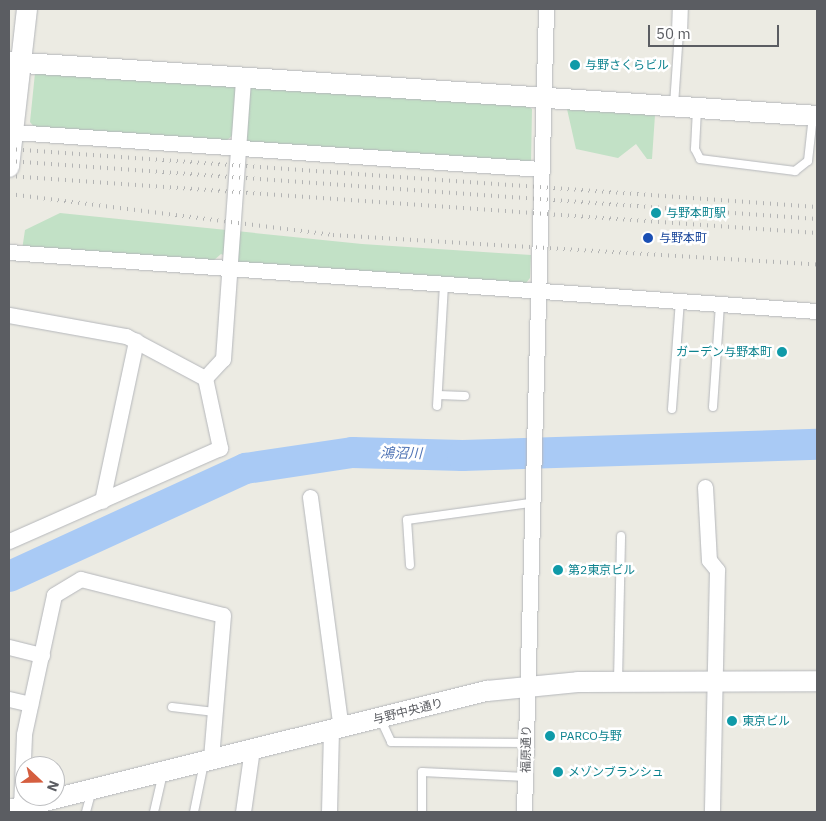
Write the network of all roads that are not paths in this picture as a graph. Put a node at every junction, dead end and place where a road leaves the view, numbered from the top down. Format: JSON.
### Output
{"nodes":[{"id":1,"x":27,"y":9,"type":"edge"},
{"id":2,"x":546,"y":9,"type":"edge"},
{"id":3,"x":680,"y":9,"type":"edge"},
{"id":4,"x":679,"y":32,"type":"joint"},
{"id":5,"x":16,"y":62,"type":"edge"},
{"id":6,"x":243,"y":77,"type":"junction"},
{"id":7,"x":542,"y":99,"type":"junction"},
{"id":8,"x":673,"y":106,"type":"junction"},
{"id":9,"x":697,"y":108,"type":"junction"},
{"id":10,"x":815,"y":116,"type":"edge"},
{"id":11,"x":14,"y":132,"type":"junction"},
{"id":12,"x":238,"y":148,"type":"junction"},
{"id":13,"x":9,"y":167,"type":"edge"},
{"id":14,"x":540,"y":169,"type":"junction"},
{"id":15,"x":9,"y":252,"type":"edge"},
{"id":16,"x":228,"y":268,"type":"junction"},
{"id":17,"x":444,"y":284,"type":"junction"},
{"id":18,"x":539,"y":291,"type":"junction"},
{"id":19,"x":680,"y":301,"type":"junction"},
{"id":20,"x":720,"y":304,"type":"junction"},
{"id":21,"x":817,"y":311,"type":"edge"},
{"id":22,"x":9,"y":315,"type":"edge"},
{"id":23,"x":136,"y":341,"type":"junction"},
{"id":24,"x":205,"y":378,"type":"junction"},
{"id":25,"x":438,"y":395,"type":"junction"},
{"id":26,"x":466,"y":396,"type":"dead end"},
{"id":27,"x":437,"y":406,"type":"dead end"},
{"id":28,"x":713,"y":407,"type":"dead end"},
{"id":29,"x":672,"y":409,"type":"dead end"},
{"id":30,"x":705,"y":488,"type":"dead end"},
{"id":31,"x":310,"y":497,"type":"dead end"},
{"id":32,"x":102,"y":501,"type":"junction"},
{"id":33,"x":530,"y":503,"type":"junction"},
{"id":34,"x":621,"y":536,"type":"dead end"},
{"id":35,"x":9,"y":541,"type":"edge"},
{"id":36,"x":410,"y":566,"type":"dead end"},
{"id":37,"x":9,"y":648,"type":"edge"},
{"id":38,"x":42,"y":655,"type":"junction"},
{"id":39,"x":715,"y":680,"type":"junction"},
{"id":40,"x":817,"y":681,"type":"edge"},
{"id":41,"x":618,"y":682,"type":"junction"},
{"id":42,"x":528,"y":685,"type":"junction"},
{"id":43,"x":9,"y":700,"type":"edge"},
{"id":44,"x":30,"y":704,"type":"junction"},
{"id":45,"x":172,"y":707,"type":"dead end"},
{"id":46,"x":215,"y":712,"type":"junction"},
{"id":47,"x":380,"y":718,"type":"junction"},
{"id":48,"x":336,"y":730,"type":"junction"},
{"id":49,"x":526,"y":743,"type":"junction"},
{"id":50,"x":252,"y":749,"type":"junction"},
{"id":51,"x":208,"y":760,"type":"junction"},
{"id":52,"x":163,"y":772,"type":"junction"},
{"id":53,"x":526,"y":776,"type":"junction"},
{"id":54,"x":91,"y":791,"type":"junction"},
{"id":55,"x":17,"y":810,"type":"edge"},
{"id":56,"x":86,"y":812,"type":"edge"},
{"id":57,"x":154,"y":812,"type":"edge"},
{"id":58,"x":194,"y":812,"type":"edge"},
{"id":59,"x":243,"y":812,"type":"edge"},
{"id":60,"x":329,"y":812,"type":"edge"},
{"id":61,"x":422,"y":812,"type":"edge"},
{"id":62,"x":524,"y":812,"type":"edge"},
{"id":63,"x":712,"y":812,"type":"edge"}],
"edges":[{"from":1,"to":5,"type":"street"},
{"from":2,"to":7,"type":"street","name":"福原通り"},
{"from":3,"to":4,"type":"street"},
{"from":4,"to":8,"type":"lane"},
{"from":5,"to":6,"type":"street"},
{"from":5,"to":11,"type":"street"},
{"from":6,"to":7,"type":"street"},
{"from":6,"to":12,"type":"street"},
{"from":7,"to":8,"type":"street"},
{"from":7,"to":14,"type":"street","name":"福原通り"},
{"from":8,"to":9,"type":"street"},
{"from":9,"to":10,"type":"street"},
{"from":9,"to":10,"type":"lane"},
{"from":11,"to":12,"type":"street"},
{"from":11,"to":13,"type":"street"},
{"from":12,"to":14,"type":"street"},
{"from":12,"to":16,"type":"street"},
{"from":14,"to":18,"type":"street","name":"福原通り"},
{"from":15,"to":16,"type":"street"},
{"from":16,"to":17,"type":"street"},
{"from":16,"to":24,"type":"street"},
{"from":17,"to":18,"type":"street"},
{"from":17,"to":25,"type":"lane"},
{"from":18,"to":19,"type":"street"},
{"from":18,"to":33,"type":"street","name":"福原通り"},
{"from":19,"to":20,"type":"street"},
{"from":19,"to":29,"type":"lane"},
{"from":20,"to":21,"type":"street"},
{"from":20,"to":28,"type":"lane"},
{"from":22,"to":23,"type":"street"},
{"from":23,"to":24,"type":"street"},
{"from":23,"to":32,"type":"street"},
{"from":24,"to":32,"type":"street"},
{"from":25,"to":26,"type":"lane"},
{"from":25,"to":27,"type":"lane"},
{"from":30,"to":39,"type":"street"},
{"from":31,"to":48,"type":"street"},
{"from":32,"to":35,"type":"street"},
{"from":33,"to":36,"type":"lane"},
{"from":33,"to":42,"type":"street","name":"福原通り"},
{"from":34,"to":41,"type":"lane"},
{"from":37,"to":38,"type":"street"},
{"from":38,"to":44,"type":"street"},
{"from":38,"to":46,"type":"street"},
{"from":39,"to":40,"type":"street","name":"与野中央通り"},
{"from":39,"to":41,"type":"street","name":"与野中央通り"},
{"from":39,"to":63,"type":"street"},
{"from":41,"to":42,"type":"street","name":"与野中央通り"},
{"from":42,"to":47,"type":"street","name":"与野中央通り"},
{"from":42,"to":49,"type":"street","name":"福原通り"},
{"from":43,"to":44,"type":"street"},
{"from":44,"to":55,"type":"street"},
{"from":45,"to":46,"type":"lane"},
{"from":46,"to":51,"type":"street"},
{"from":47,"to":48,"type":"street","name":"与野中央通り"},
{"from":47,"to":49,"type":"lane"},
{"from":48,"to":50,"type":"street","name":"与野中央通り"},
{"from":48,"to":60,"type":"street"},
{"from":49,"to":53,"type":"street","name":"福原通り"},
{"from":50,"to":51,"type":"street","name":"与野中央通り"},
{"from":50,"to":59,"type":"street"},
{"from":51,"to":52,"type":"street","name":"与野中央通り"},
{"from":51,"to":58,"type":"lane"},
{"from":52,"to":54,"type":"street","name":"与野中央通り"},
{"from":52,"to":57,"type":"lane"},
{"from":53,"to":61,"type":"lane"},
{"from":53,"to":62,"type":"street","name":"福原通り"},
{"from":54,"to":55,"type":"street","name":"与野中央通り"},
{"from":54,"to":56,"type":"lane"}]}
